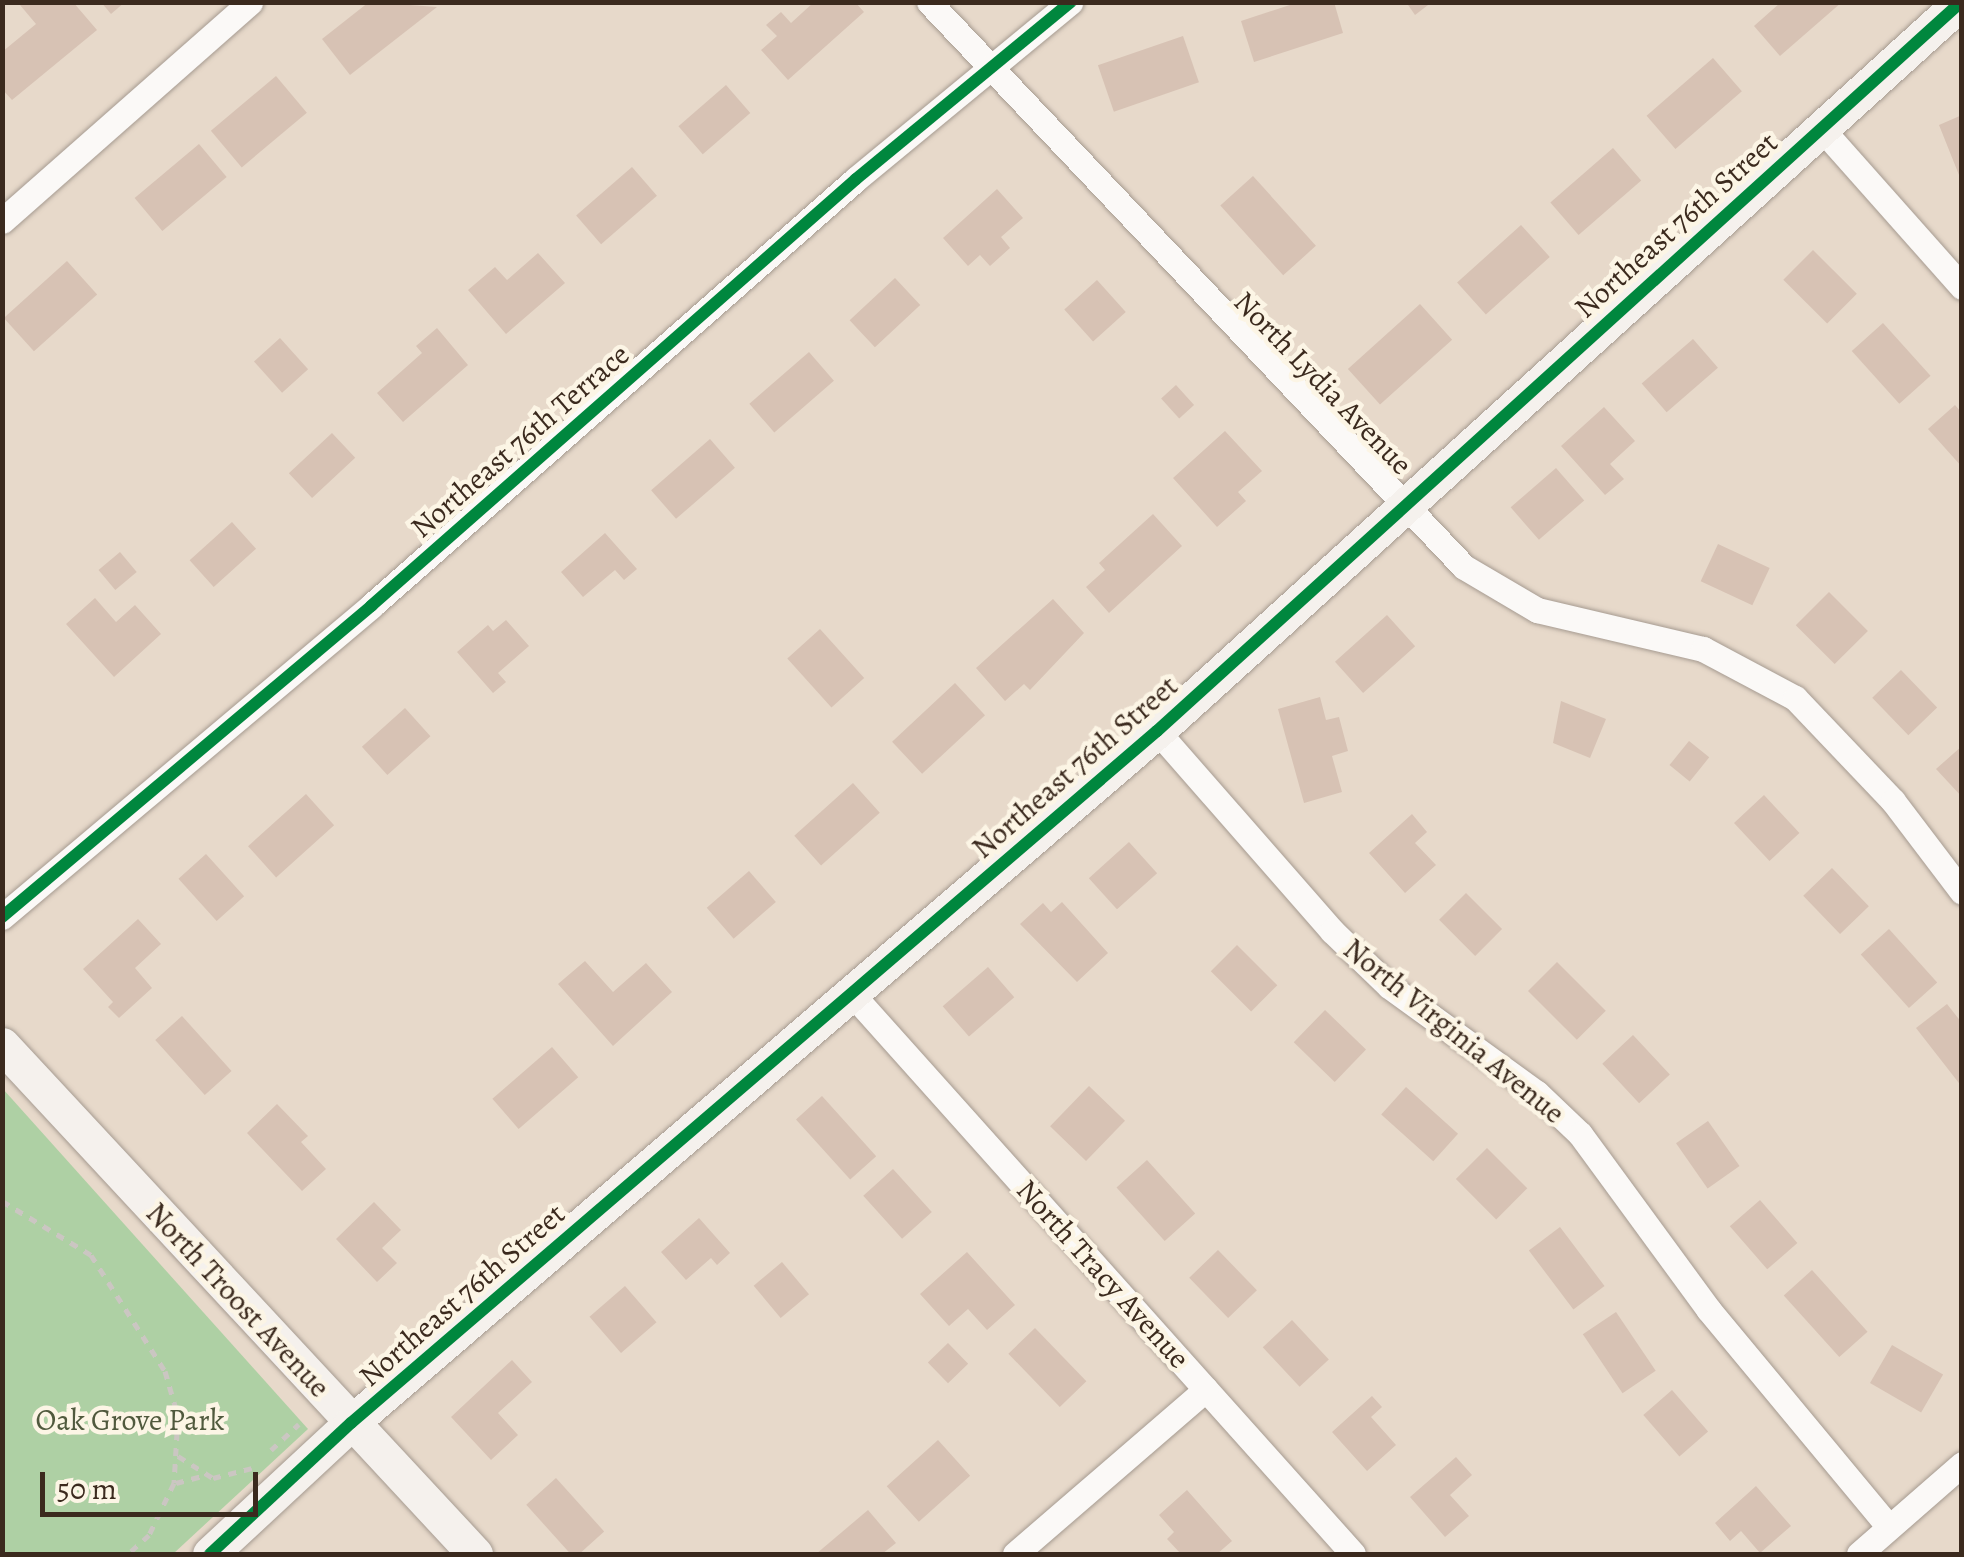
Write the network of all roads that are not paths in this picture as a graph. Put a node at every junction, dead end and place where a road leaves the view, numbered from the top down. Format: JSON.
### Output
{"nodes":[{"id":1,"x":250,"y":2,"type":"edge"},
{"id":2,"x":929,"y":2,"type":"edge"},
{"id":3,"x":1071,"y":2,"type":"edge"},
{"id":4,"x":1961,"y":2,"type":"edge"},
{"id":5,"x":990,"y":68,"type":"junction"},
{"id":6,"x":1820,"y":128,"type":"junction"},
{"id":7,"x":2,"y":220,"type":"edge"},
{"id":8,"x":1962,"y":287,"type":"edge"},
{"id":9,"x":1404,"y":505,"type":"junction"},
{"id":10,"x":1157,"y":731,"type":"junction"},
{"id":11,"x":1962,"y":892,"type":"edge"},
{"id":12,"x":2,"y":917,"type":"edge"},
{"id":13,"x":852,"y":994,"type":"junction"},
{"id":14,"x":2,"y":1045,"type":"edge"},
{"id":15,"x":1206,"y":1389,"type":"junction"},
{"id":16,"x":351,"y":1423,"type":"junction"},
{"id":17,"x":1962,"y":1464,"type":"edge"},
{"id":18,"x":1890,"y":1528,"type":"junction"},
{"id":19,"x":210,"y":1554,"type":"edge"},
{"id":20,"x":475,"y":1554,"type":"edge"},
{"id":21,"x":1015,"y":1554,"type":"edge"},
{"id":22,"x":1352,"y":1554,"type":"edge"},
{"id":23,"x":1860,"y":1554,"type":"edge"}],
"edges":[{"from":1,"to":7,"type":"street"},
{"from":2,"to":5,"type":"street","name":"North Lydia Avenue"},
{"from":3,"to":5,"type":"street","name":"Northeast 76th Terrace"},
{"from":4,"to":6,"type":"street","name":"Northeast 76th Street"},
{"from":5,"to":9,"type":"street","name":"North Lydia Avenue"},
{"from":5,"to":12,"type":"street","name":"Northeast 76th Terrace"},
{"from":6,"to":8,"type":"street"},
{"from":6,"to":9,"type":"street","name":"Northeast 76th Street"},
{"from":9,"to":10,"type":"street","name":"Northeast 76th Street"},
{"from":9,"to":11,"type":"street","name":"North Lydia Avenue"},
{"from":10,"to":13,"type":"street","name":"Northeast 76th Street"},
{"from":10,"to":18,"type":"street","name":"North Virginia Avenue"},
{"from":13,"to":15,"type":"street","name":"North Tracy Avenue"},
{"from":13,"to":16,"type":"street","name":"Northeast 76th Street"},
{"from":14,"to":16,"type":"street","name":"North Troost Avenue"},
{"from":15,"to":21,"type":"street"},
{"from":15,"to":22,"type":"street","name":"North Tracy Avenue"},
{"from":16,"to":19,"type":"street","name":"Northeast 76th Street"},
{"from":16,"to":20,"type":"street","name":"North Troost Avenue"},
{"from":17,"to":18,"type":"street"},
{"from":18,"to":23,"type":"street"}]}
